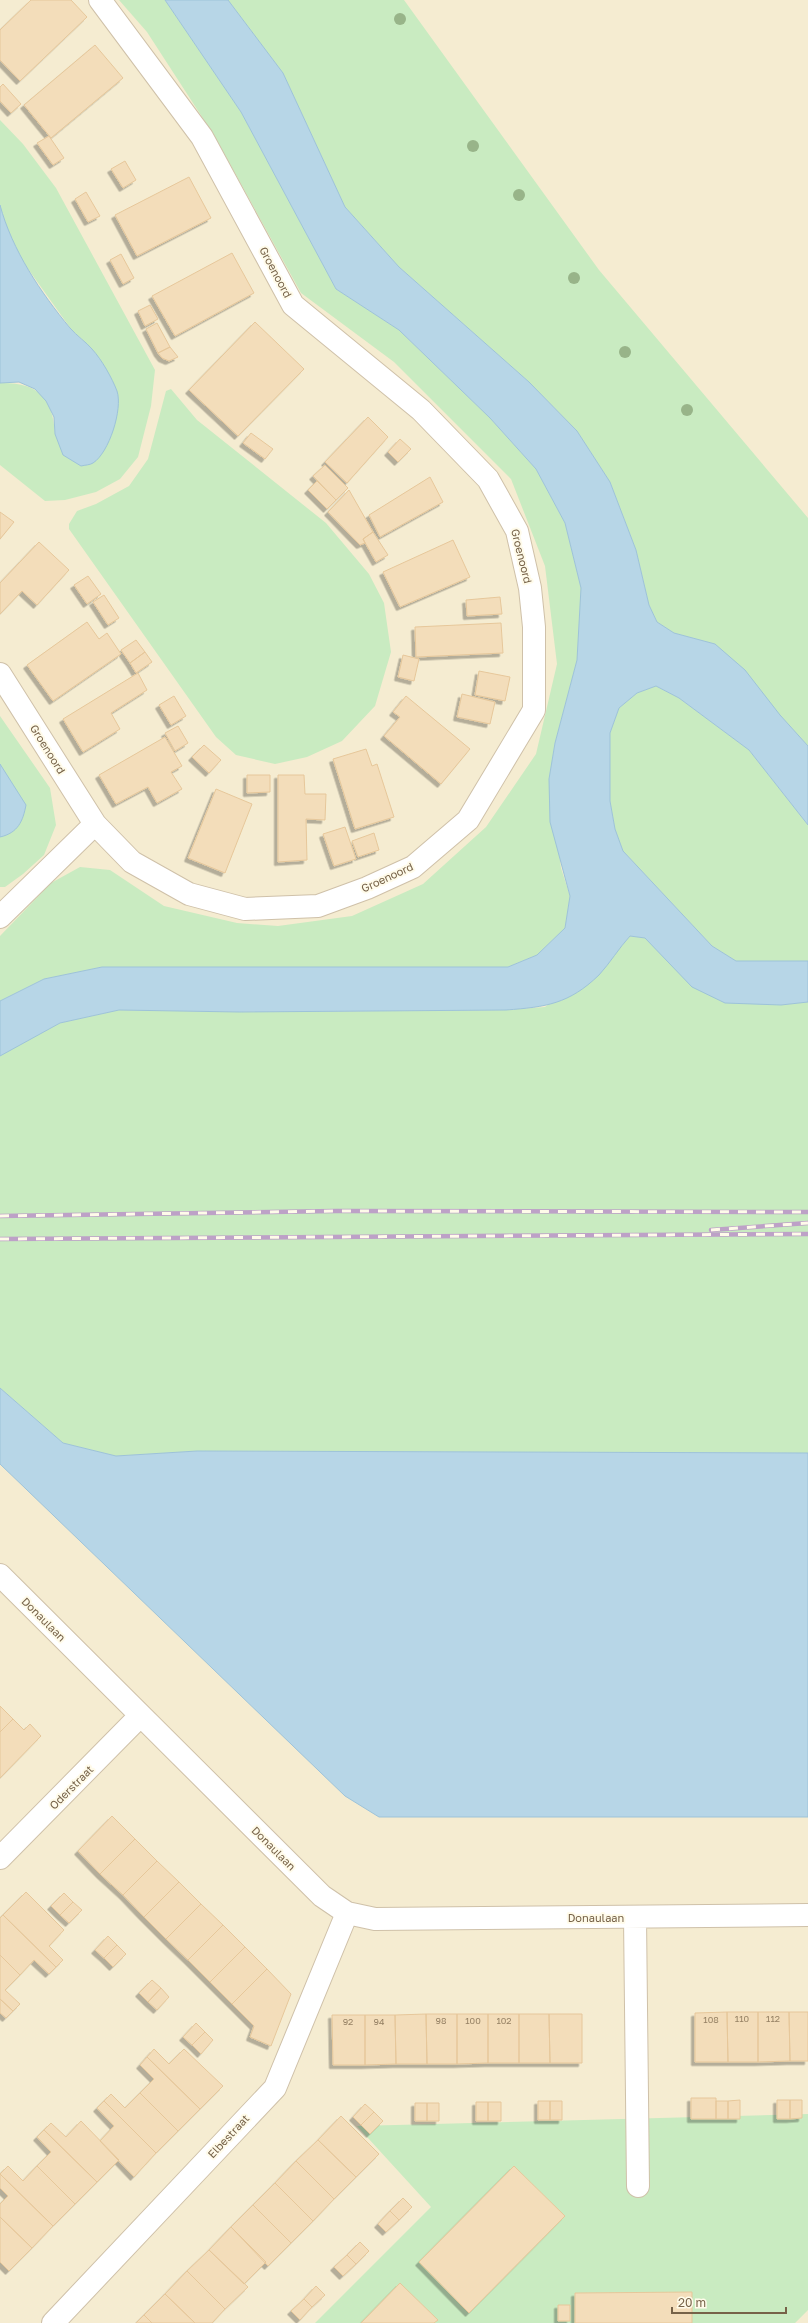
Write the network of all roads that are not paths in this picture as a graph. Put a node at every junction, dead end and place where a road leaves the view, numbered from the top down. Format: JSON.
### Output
{"nodes":[{"id":1,"x":100,"y":0,"type":"edge"},
{"id":2,"x":0,"y":674,"type":"edge"},
{"id":3,"x":95,"y":824,"type":"junction"},
{"id":4,"x":0,"y":917,"type":"edge"},
{"id":5,"x":0,"y":1575,"type":"edge"},
{"id":6,"x":140,"y":1716,"type":"junction"},
{"id":7,"x":0,"y":1858,"type":"edge"},
{"id":8,"x":347,"y":1913,"type":"junction"},
{"id":9,"x":808,"y":1915,"type":"edge"},
{"id":10,"x":635,"y":1917,"type":"junction"},
{"id":11,"x":638,"y":2186,"type":"dead end"},
{"id":12,"x":52,"y":2323,"type":"edge"}],
"edges":[{"from":1,"to":3,"type":"street","name":"Groenoord"},
{"from":2,"to":3,"type":"street","name":"Groenoord"},
{"from":3,"to":4,"type":"street"},
{"from":5,"to":6,"type":"street","name":"Donaulaan"},
{"from":6,"to":7,"type":"street","name":"Oderstraat"},
{"from":6,"to":8,"type":"street","name":"Donaulaan"},
{"from":8,"to":10,"type":"street","name":"Donaulaan"},
{"from":8,"to":12,"type":"street","name":"Elbestraat"},
{"from":9,"to":10,"type":"street","name":"Donaulaan"},
{"from":10,"to":11,"type":"street","name":"Donaulaan"}]}
